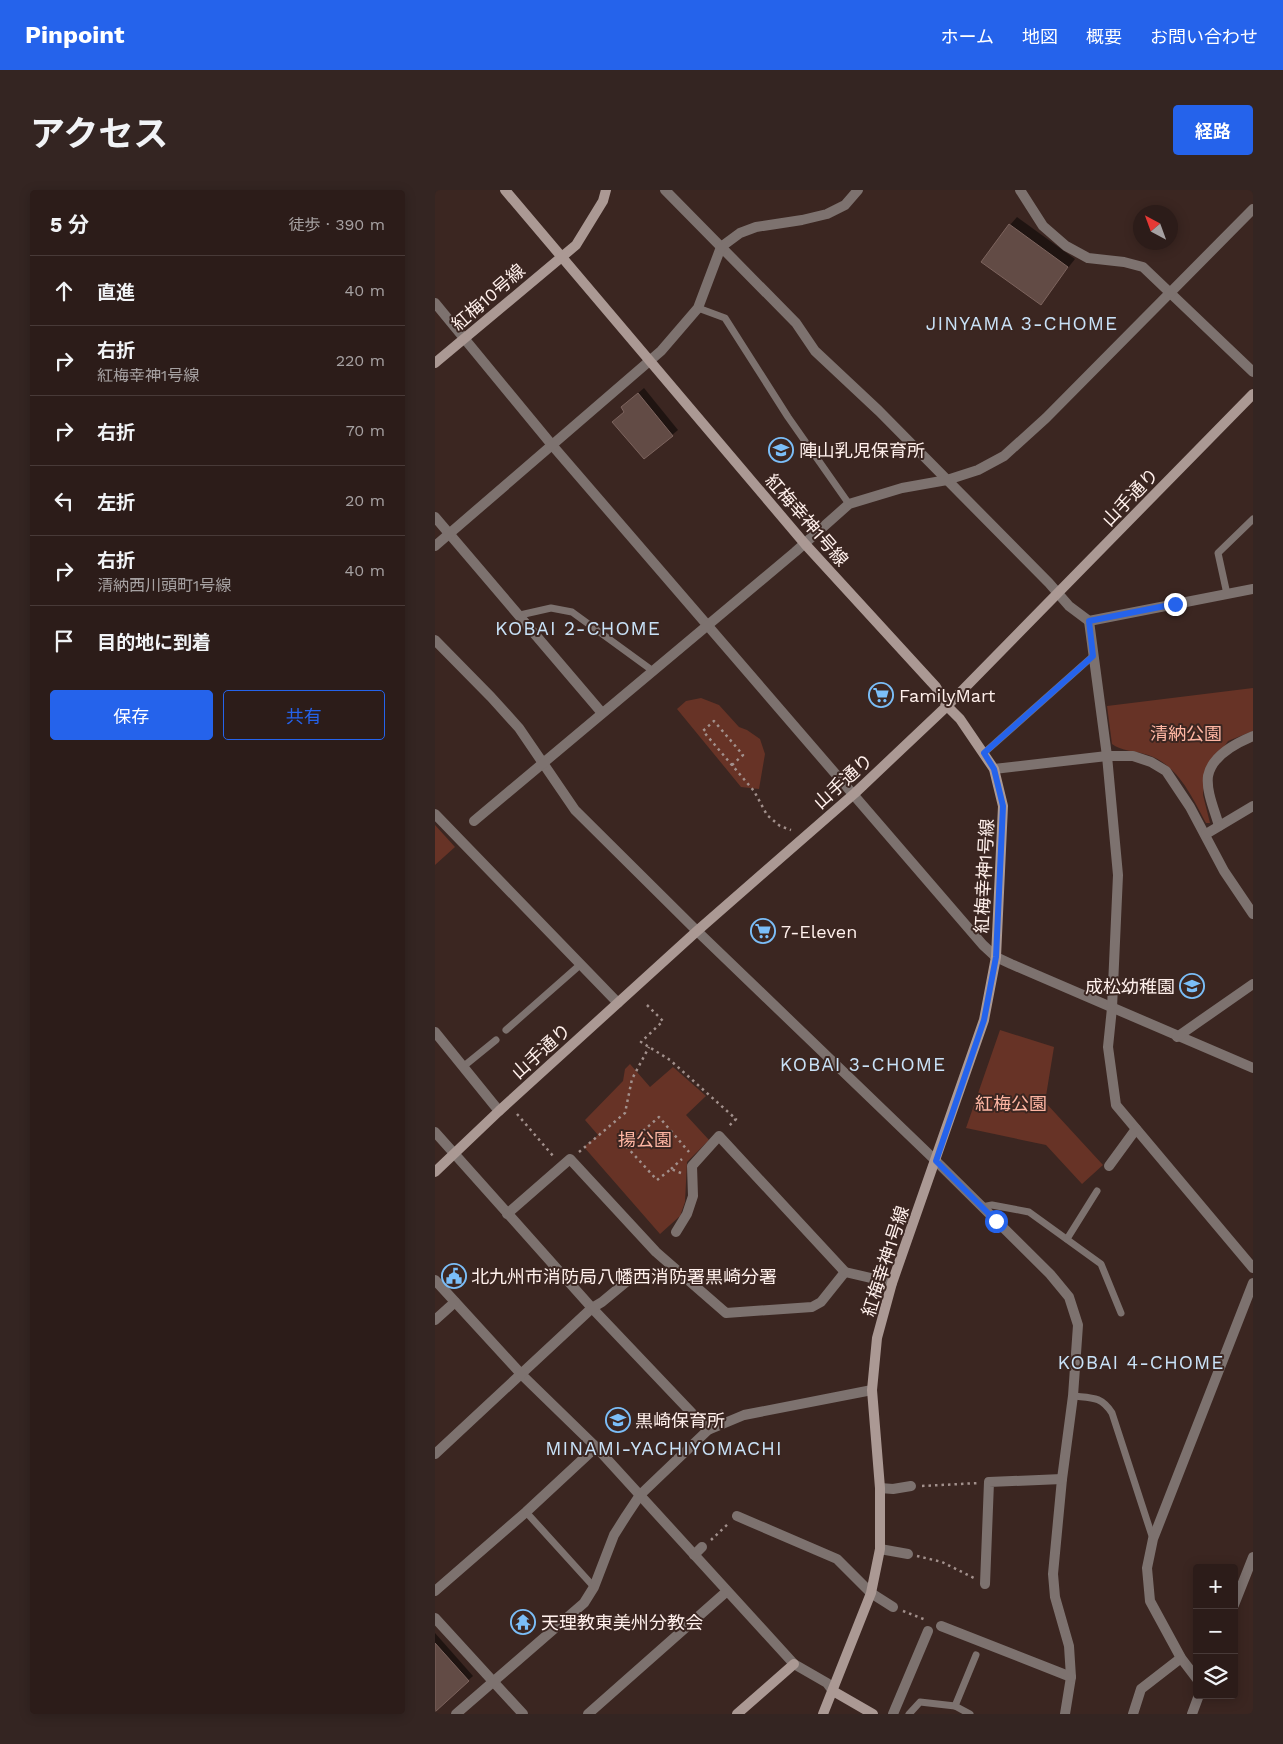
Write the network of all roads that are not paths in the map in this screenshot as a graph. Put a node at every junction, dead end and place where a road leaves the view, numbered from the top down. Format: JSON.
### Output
{"nodes":[{"id":1,"x":505,"y":190,"type":"edge"},
{"id":2,"x":606,"y":190,"type":"edge"},
{"id":3,"x":665,"y":190,"type":"edge"},
{"id":4,"x":858,"y":190,"type":"edge"},
{"id":5,"x":1020,"y":190,"type":"edge"},
{"id":6,"x":1253,"y":209,"type":"edge"},
{"id":7,"x":721,"y":248,"type":"junction"},
{"id":8,"x":561,"y":256,"type":"junction"},
{"id":9,"x":1171,"y":292,"type":"junction"},
{"id":10,"x":435,"y":303,"type":"edge"},
{"id":11,"x":698,"y":308,"type":"junction"},
{"id":12,"x":464,"y":339,"type":"junction"},
{"id":13,"x":650,"y":360,"type":"junction"},
{"id":14,"x":435,"y":363,"type":"edge"},
{"id":15,"x":1253,"y":372,"type":"edge"},
{"id":16,"x":1253,"y":394,"type":"edge"},
{"id":17,"x":552,"y":445,"type":"junction"},
{"id":18,"x":947,"y":480,"type":"junction"},
{"id":19,"x":849,"y":504,"type":"junction"},
{"id":20,"x":435,"y":517,"type":"edge"},
{"id":21,"x":1253,"y":519,"type":"edge"},
{"id":22,"x":449,"y":534,"type":"junction"},
{"id":23,"x":805,"y":544,"type":"junction"},
{"id":24,"x":435,"y":546,"type":"edge"},
{"id":25,"x":1253,"y":589,"type":"edge"},
{"id":26,"x":1059,"y":594,"type":"junction"},
{"id":27,"x":1227,"y":594,"type":"junction"},
{"id":28,"x":520,"y":615,"type":"junction"},
{"id":29,"x":1089,"y":621,"type":"junction"},
{"id":30,"x":707,"y":625,"type":"junction"},
{"id":31,"x":435,"y":640,"type":"edge"},
{"id":32,"x":1093,"y":656,"type":"junction"},
{"id":33,"x":653,"y":670,"type":"junction"},
{"id":34,"x":947,"y":706,"type":"junction"},
{"id":35,"x":602,"y":713,"type":"junction"},
{"id":36,"x":1253,"y":736,"type":"edge"},
{"id":37,"x":984,"y":753,"type":"junction"},
{"id":38,"x":1107,"y":756,"type":"junction"},
{"id":39,"x":543,"y":763,"type":"junction"},
{"id":40,"x":994,"y":769,"type":"junction"},
{"id":41,"x":855,"y":793,"type":"junction"},
{"id":42,"x":1253,"y":806,"type":"edge"},
{"id":43,"x":435,"y":814,"type":"edge"},
{"id":44,"x":474,"y":821,"type":"dead end"},
{"id":45,"x":1219,"y":826,"type":"junction"},
{"id":46,"x":1206,"y":834,"type":"junction"},
{"id":47,"x":1251,"y":907,"type":"edge"},
{"id":48,"x":697,"y":931,"type":"junction"},
{"id":49,"x":996,"y":957,"type":"junction"},
{"id":50,"x":581,"y":964,"type":"junction"},
{"id":51,"x":1253,"y":984,"type":"edge"},
{"id":52,"x":618,"y":1003,"type":"junction"},
{"id":53,"x":1113,"y":1008,"type":"junction"},
{"id":54,"x":507,"y":1030,"type":"dead end"},
{"id":55,"x":435,"y":1032,"type":"edge"},
{"id":56,"x":1177,"y":1037,"type":"junction"},
{"id":57,"x":496,"y":1040,"type":"dead end"},
{"id":58,"x":464,"y":1066,"type":"junction"},
{"id":59,"x":1253,"y":1068,"type":"edge"},
{"id":60,"x":499,"y":1110,"type":"junction"},
{"id":61,"x":1136,"y":1129,"type":"junction"},
{"id":62,"x":435,"y":1132,"type":"edge"},
{"id":63,"x":455,"y":1153,"type":"junction"},
{"id":64,"x":936,"y":1161,"type":"junction"},
{"id":65,"x":1109,"y":1166,"type":"dead end"},
{"id":66,"x":435,"y":1172,"type":"edge"},
{"id":67,"x":1097,"y":1191,"type":"dead end"},
{"id":68,"x":982,"y":1207,"type":"junction"},
{"id":69,"x":507,"y":1214,"type":"junction"},
{"id":70,"x":676,"y":1232,"type":"dead end"},
{"id":71,"x":1067,"y":1239,"type":"junction"},
{"id":72,"x":1253,"y":1268,"type":"edge"},
{"id":73,"x":845,"y":1272,"type":"junction"},
{"id":74,"x":637,"y":1273,"type":"dead end"},
{"id":75,"x":435,"y":1280,"type":"edge"},
{"id":76,"x":892,"y":1283,"type":"junction"},
{"id":77,"x":1253,"y":1283,"type":"edge"},
{"id":78,"x":455,"y":1302,"type":"junction"},
{"id":79,"x":592,"y":1308,"type":"junction"},
{"id":80,"x":1121,"y":1313,"type":"dead end"},
{"id":81,"x":435,"y":1320,"type":"edge"},
{"id":82,"x":522,"y":1375,"type":"junction"},
{"id":83,"x":872,"y":1390,"type":"junction"},
{"id":84,"x":1073,"y":1396,"type":"junction"},
{"id":85,"x":709,"y":1430,"type":"junction"},
{"id":86,"x":595,"y":1447,"type":"junction"},
{"id":87,"x":435,"y":1454,"type":"edge"},
{"id":88,"x":1062,"y":1478,"type":"junction"},
{"id":89,"x":911,"y":1486,"type":"road end"},
{"id":90,"x":880,"y":1488,"type":"junction"},
{"id":91,"x":640,"y":1495,"type":"junction"},
{"id":92,"x":526,"y":1512,"type":"junction"},
{"id":93,"x":737,"y":1516,"type":"road end"},
{"id":94,"x":1153,"y":1539,"type":"junction"},
{"id":95,"x":702,"y":1547,"type":"road end"},
{"id":96,"x":880,"y":1549,"type":"junction"},
{"id":97,"x":908,"y":1554,"type":"road end"},
{"id":98,"x":694,"y":1555,"type":"junction"},
{"id":99,"x":1253,"y":1557,"type":"edge"},
{"id":100,"x":985,"y":1584,"type":"road end"},
{"id":101,"x":594,"y":1588,"type":"junction"},
{"id":102,"x":435,"y":1591,"type":"edge"},
{"id":103,"x":726,"y":1592,"type":"junction"},
{"id":104,"x":871,"y":1593,"type":"junction"},
{"id":105,"x":1238,"y":1595,"type":"edge"},
{"id":106,"x":893,"y":1607,"type":"road end"},
{"id":107,"x":435,"y":1618,"type":"edge"},
{"id":108,"x":941,"y":1626,"type":"road end"},
{"id":109,"x":928,"y":1631,"type":"dead end"},
{"id":110,"x":976,"y":1655,"type":"dead end"},
{"id":111,"x":1181,"y":1658,"type":"junction"},
{"id":112,"x":794,"y":1664,"type":"junction"},
{"id":113,"x":1193,"y":1674,"type":"edge"},
{"id":114,"x":1071,"y":1677,"type":"junction"},
{"id":115,"x":493,"y":1681,"type":"junction"},
{"id":116,"x":833,"y":1691,"type":"junction"},
{"id":117,"x":1198,"y":1699,"type":"edge"},
{"id":118,"x":955,"y":1706,"type":"junction"},
{"id":119,"x":456,"y":1714,"type":"edge"},
{"id":120,"x":523,"y":1714,"type":"edge"},
{"id":121,"x":588,"y":1714,"type":"edge"},
{"id":122,"x":737,"y":1714,"type":"edge"},
{"id":123,"x":823,"y":1714,"type":"edge"},
{"id":124,"x":873,"y":1714,"type":"edge"},
{"id":125,"x":893,"y":1714,"type":"edge"},
{"id":126,"x":909,"y":1714,"type":"edge"},
{"id":127,"x":970,"y":1714,"type":"edge"},
{"id":128,"x":1065,"y":1714,"type":"edge"},
{"id":129,"x":1133,"y":1714,"type":"edge"},
{"id":130,"x":1192,"y":1714,"type":"edge"}],
"edges":[{"from":1,"to":8,"type":"street","name":"紅梅幸神1号線"},
{"from":2,"to":8,"type":"street","name":"紅梅10号線"},
{"from":3,"to":7,"type":"street"},
{"from":4,"to":7,"type":"street"},
{"from":5,"to":9,"type":"street"},
{"from":6,"to":9,"type":"street"},
{"from":7,"to":11,"type":"street"},
{"from":7,"to":18,"type":"street"},
{"from":8,"to":12,"type":"street","name":"紅梅10号線"},
{"from":8,"to":13,"type":"street","name":"紅梅幸神1号線"},
{"from":9,"to":15,"type":"street"},
{"from":9,"to":18,"type":"street"},
{"from":10,"to":12,"type":"street"},
{"from":11,"to":13,"type":"street"},
{"from":11,"to":19,"type":"lane"},
{"from":12,"to":14,"type":"street","name":"紅梅10号線"},
{"from":12,"to":17,"type":"street"},
{"from":13,"to":17,"type":"street"},
{"from":13,"to":23,"type":"street","name":"紅梅幸神1号線"},
{"from":16,"to":26,"type":"street","name":"山手通り"},
{"from":17,"to":22,"type":"street"},
{"from":17,"to":30,"type":"street"},
{"from":18,"to":19,"type":"street"},
{"from":18,"to":26,"type":"street"},
{"from":19,"to":23,"type":"street"},
{"from":20,"to":22,"type":"street"},
{"from":21,"to":27,"type":"lane"},
{"from":22,"to":24,"type":"street"},
{"from":22,"to":28,"type":"street"},
{"from":23,"to":30,"type":"street"},
{"from":23,"to":34,"type":"street","name":"紅梅幸神1号線"},
{"from":25,"to":27,"type":"street"},
{"from":26,"to":29,"type":"street"},
{"from":26,"to":34,"type":"street","name":"山手通り"},
{"from":27,"to":29,"type":"street"},
{"from":28,"to":33,"type":"lane"},
{"from":28,"to":35,"type":"street"},
{"from":29,"to":32,"type":"street"},
{"from":30,"to":33,"type":"street"},
{"from":30,"to":41,"type":"street"},
{"from":31,"to":39,"type":"street"},
{"from":32,"to":37,"type":"lane"},
{"from":32,"to":38,"type":"street"},
{"from":33,"to":35,"type":"street"},
{"from":34,"to":37,"type":"street","name":"紅梅幸神1号線"},
{"from":34,"to":41,"type":"street","name":"山手通り"},
{"from":35,"to":39,"type":"street"},
{"from":36,"to":45,"type":"street"},
{"from":37,"to":40,"type":"street","name":"紅梅幸神1号線"},
{"from":38,"to":40,"type":"street"},
{"from":38,"to":46,"type":"street"},
{"from":38,"to":53,"type":"street"},
{"from":39,"to":44,"type":"street"},
{"from":39,"to":48,"type":"street"},
{"from":40,"to":49,"type":"street","name":"紅梅幸神1号線"},
{"from":41,"to":48,"type":"street","name":"山手通り"},
{"from":41,"to":49,"type":"street"},
{"from":42,"to":45,"type":"street"},
{"from":43,"to":50,"type":"street"},
{"from":45,"to":46,"type":"street"},
{"from":46,"to":47,"type":"street"},
{"from":48,"to":52,"type":"street","name":"山手通り"},
{"from":48,"to":64,"type":"street"},
{"from":49,"to":53,"type":"street"},
{"from":49,"to":64,"type":"street","name":"紅梅幸神1号線"},
{"from":50,"to":52,"type":"street"},
{"from":50,"to":54,"type":"lane"},
{"from":51,"to":56,"type":"street"},
{"from":52,"to":60,"type":"street","name":"山手通り"},
{"from":53,"to":56,"type":"street"},
{"from":53,"to":61,"type":"street"},
{"from":55,"to":58,"type":"street"},
{"from":56,"to":59,"type":"street"},
{"from":57,"to":58,"type":"lane"},
{"from":58,"to":60,"type":"street"},
{"from":60,"to":63,"type":"street","name":"山手通り"},
{"from":61,"to":65,"type":"street"},
{"from":61,"to":72,"type":"street"},
{"from":62,"to":63,"type":"street"},
{"from":63,"to":66,"type":"street","name":"山手通り"},
{"from":63,"to":69,"type":"street"},
{"from":64,"to":68,"type":"street"},
{"from":64,"to":76,"type":"street","name":"紅梅幸神1号線"},
{"from":67,"to":71,"type":"lane"},
{"from":68,"to":71,"type":"lane"},
{"from":68,"to":84,"type":"street"},
{"from":69,"to":73,"type":"street"},
{"from":69,"to":79,"type":"street"},
{"from":70,"to":73,"type":"street"},
{"from":71,"to":80,"type":"lane"},
{"from":73,"to":76,"type":"street"},
{"from":74,"to":79,"type":"street"},
{"from":75,"to":78,"type":"street"},
{"from":76,"to":83,"type":"street","name":"紅梅幸神1号線"},
{"from":77,"to":94,"type":"street"},
{"from":78,"to":81,"type":"street"},
{"from":78,"to":82,"type":"street"},
{"from":79,"to":82,"type":"street"},
{"from":79,"to":85,"type":"street"},
{"from":82,"to":86,"type":"street"},
{"from":82,"to":87,"type":"street"},
{"from":83,"to":85,"type":"street"},
{"from":83,"to":90,"type":"street","name":"紅梅幸神1号線"},
{"from":84,"to":88,"type":"street"},
{"from":84,"to":94,"type":"lane"},
{"from":85,"to":91,"type":"street"},
{"from":86,"to":91,"type":"street"},
{"from":86,"to":92,"type":"street"},
{"from":88,"to":100,"type":"street"},
{"from":88,"to":114,"type":"street"},
{"from":89,"to":90,"type":"street"},
{"from":90,"to":96,"type":"street","name":"紅梅幸神1号線"},
{"from":91,"to":98,"type":"street"},
{"from":91,"to":101,"type":"street"},
{"from":92,"to":101,"type":"lane"},
{"from":92,"to":102,"type":"street"},
{"from":93,"to":104,"type":"street"},
{"from":94,"to":111,"type":"street"},
{"from":95,"to":98,"type":"street"},
{"from":96,"to":97,"type":"street"},
{"from":96,"to":104,"type":"street","name":"紅梅幸神1号線"},
{"from":98,"to":103,"type":"street"},
{"from":99,"to":105,"type":"street"},
{"from":101,"to":115,"type":"street"},
{"from":103,"to":112,"type":"street"},
{"from":103,"to":121,"type":"street"},
{"from":104,"to":106,"type":"street"},
{"from":104,"to":116,"type":"street","name":"紅梅幸神1号線"},
{"from":107,"to":115,"type":"street"},
{"from":108,"to":114,"type":"street"},
{"from":109,"to":125,"type":"street"},
{"from":110,"to":118,"type":"lane"},
{"from":111,"to":113,"type":"street"},
{"from":111,"to":129,"type":"street"},
{"from":112,"to":116,"type":"street"},
{"from":112,"to":122,"type":"street"},
{"from":114,"to":128,"type":"street"},
{"from":115,"to":119,"type":"street"},
{"from":115,"to":120,"type":"street"},
{"from":116,"to":123,"type":"street","name":"紅梅幸神1号線"},
{"from":116,"to":124,"type":"street"},
{"from":117,"to":130,"type":"street"},
{"from":118,"to":126,"type":"lane"},
{"from":118,"to":127,"type":"lane"}]}
